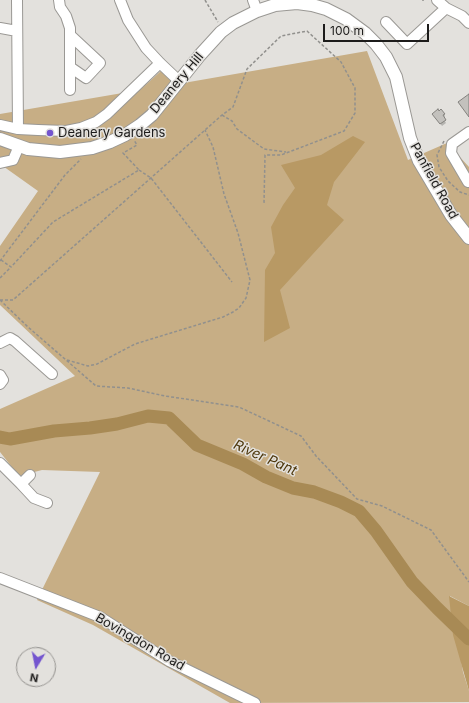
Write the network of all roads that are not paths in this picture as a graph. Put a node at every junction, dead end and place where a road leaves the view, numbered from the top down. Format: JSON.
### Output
{"nodes":[{"id":1,"x":17,"y":0,"type":"edge"},
{"id":2,"x":59,"y":0,"type":"edge"},
{"id":3,"x":120,"y":0,"type":"edge"},
{"id":4,"x":437,"y":0,"type":"edge"},
{"id":5,"x":328,"y":5,"type":"edge"},
{"id":6,"x":255,"y":6,"type":"edge"},
{"id":7,"x":446,"y":8,"type":"junction"},
{"id":8,"x":467,"y":16,"type":"edge"},
{"id":9,"x":386,"y":22,"type":"dead end"},
{"id":10,"x":0,"y":28,"type":"edge"},
{"id":11,"x":17,"y":31,"type":"junction"},
{"id":12,"x":71,"y":36,"type":"junction"},
{"id":13,"x":160,"y":63,"type":"junction"},
{"id":14,"x":70,"y":67,"type":"junction"},
{"id":15,"x":179,"y":81,"type":"junction"},
{"id":16,"x":70,"y":90,"type":"dead end"},
{"id":17,"x":0,"y":125,"type":"edge"},
{"id":18,"x":18,"y":129,"type":"junction"},
{"id":19,"x":469,"y":132,"type":"edge"},
{"id":20,"x":0,"y":139,"type":"edge"},
{"id":21,"x":19,"y":146,"type":"junction"},
{"id":22,"x":0,"y":163,"type":"edge"},
{"id":23,"x":468,"y":182,"type":"edge"},
{"id":24,"x":469,"y":238,"type":"edge"},
{"id":25,"x":0,"y":343,"type":"edge"},
{"id":26,"x":52,"y":374,"type":"dead end"},
{"id":27,"x":0,"y":375,"type":"edge"},
{"id":28,"x":0,"y":384,"type":"edge"},
{"id":29,"x":0,"y":463,"type":"edge"},
{"id":30,"x":30,"y":475,"type":"dead end"},
{"id":31,"x":20,"y":484,"type":"junction"},
{"id":32,"x":47,"y":504,"type":"dead end"},
{"id":33,"x":0,"y":578,"type":"edge"},
{"id":34,"x":255,"y":703,"type":"edge"}],
"edges":[{"from":1,"to":11,"type":"street"},
{"from":2,"to":12,"type":"street"},
{"from":3,"to":13,"type":"street"},
{"from":4,"to":7,"type":"street"},
{"from":5,"to":6,"type":"main road","name":"Deanery Hill"},
{"from":5,"to":24,"type":"main road","name":"Panfield Road"},
{"from":6,"to":15,"type":"main road","name":"Deanery Hill"},
{"from":7,"to":8,"type":"street"},
{"from":7,"to":9,"type":"street"},
{"from":10,"to":11,"type":"street"},
{"from":11,"to":18,"type":"street"},
{"from":12,"to":14,"type":"street"},
{"from":12,"to":14,"type":"street"},
{"from":13,"to":15,"type":"street"},
{"from":13,"to":18,"type":"street","name":"Deanery Hill"},
{"from":14,"to":16,"type":"street"},
{"from":15,"to":21,"type":"main road","name":"Deanery Hill"},
{"from":17,"to":18,"type":"street","name":"Deanery Hill"},
{"from":19,"to":23,"type":"street"},
{"from":20,"to":21,"type":"main road","name":"Deanery Hill"},
{"from":21,"to":22,"type":"street"},
{"from":25,"to":26,"type":"street"},
{"from":27,"to":28,"type":"street"},
{"from":29,"to":31,"type":"street"},
{"from":30,"to":31,"type":"street"},
{"from":31,"to":32,"type":"street"},
{"from":33,"to":34,"type":"street","name":"Bovingdon Road"}]}
